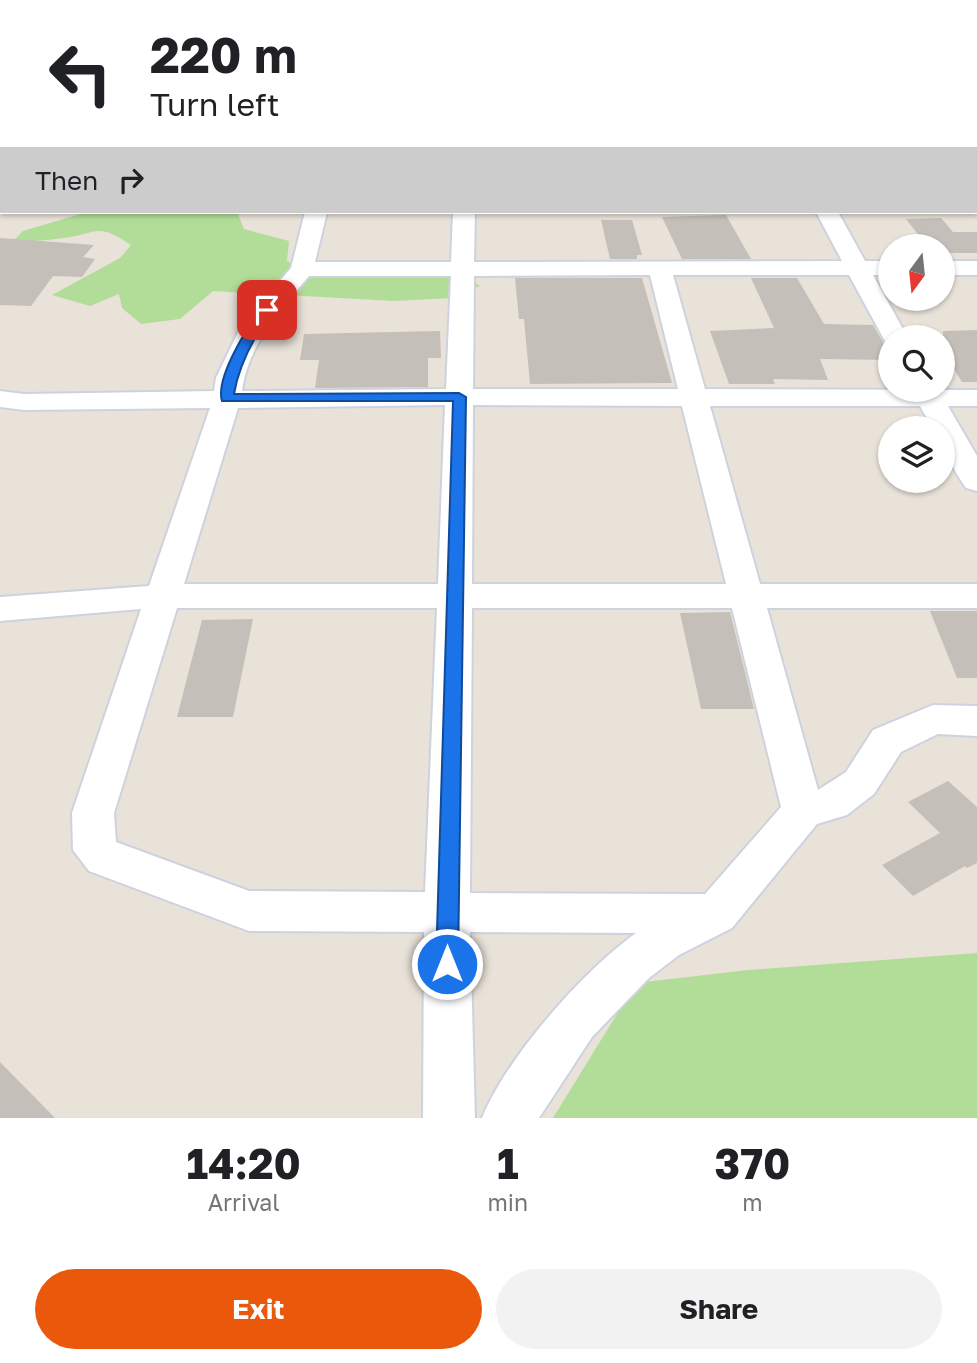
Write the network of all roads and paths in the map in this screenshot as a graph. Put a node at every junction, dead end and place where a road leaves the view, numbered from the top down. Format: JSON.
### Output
{"nodes":[{"id":1,"x":316,"y":214,"type":"edge"},
{"id":2,"x":464,"y":214,"type":"edge"},
{"id":3,"x":828,"y":214,"type":"edge"},
{"id":4,"x":856,"y":268,"type":"junction"},
{"id":5,"x":878,"y":268,"type":"edge"},
{"id":6,"x":956,"y":268,"type":"edge"},
{"id":7,"x":977,"y":268,"type":"edge"},
{"id":8,"x":302,"y":269,"type":"junction"},
{"id":9,"x":462,"y":269,"type":"junction"},
{"id":10,"x":660,"y":269,"type":"junction"},
{"id":11,"x":888,"y":325,"type":"edge"},
{"id":12,"x":878,"y":395,"type":"edge"},
{"id":13,"x":955,"y":396,"type":"edge"},
{"id":14,"x":459,"y":397,"type":"junction"},
{"id":15,"x":227,"y":398,"type":"junction"},
{"id":16,"x":694,"y":398,"type":"junction"},
{"id":17,"x":977,"y":398,"type":"edge"},
{"id":18,"x":0,"y":399,"type":"edge"},
{"id":19,"x":932,"y":402,"type":"edge"},
{"id":20,"x":977,"y":482,"type":"edge"},
{"id":21,"x":164,"y":596,"type":"junction"},
{"id":22,"x":977,"y":596,"type":"edge"},
{"id":23,"x":748,"y":597,"type":"junction"},
{"id":24,"x":455,"y":598,"type":"junction"},
{"id":25,"x":0,"y":609,"type":"edge"},
{"id":26,"x":977,"y":721,"type":"edge"},
{"id":27,"x":803,"y":811,"type":"junction"},
{"id":28,"x":447,"y":913,"type":"junction"},
{"id":29,"x":716,"y":914,"type":"junction"},
{"id":30,"x":449,"y":1118,"type":"edge"},
{"id":31,"x":508,"y":1118,"type":"edge"}],
"edges":[{"from":1,"to":8,"type":"street"},
{"from":2,"to":9,"type":"street"},
{"from":3,"to":4,"type":"street"},
{"from":4,"to":5,"type":"street"},
{"from":4,"to":10,"type":"street"},
{"from":4,"to":11,"type":"street"},
{"from":6,"to":7,"type":"street"},
{"from":8,"to":9,"type":"street"},
{"from":8,"to":15,"type":"street"},
{"from":9,"to":10,"type":"street"},
{"from":9,"to":14,"type":"street"},
{"from":10,"to":16,"type":"street"},
{"from":12,"to":16,"type":"street"},
{"from":13,"to":17,"type":"street"},
{"from":14,"to":15,"type":"street"},
{"from":14,"to":16,"type":"street"},
{"from":14,"to":24,"type":"street"},
{"from":15,"to":18,"type":"street"},
{"from":15,"to":21,"type":"street"},
{"from":16,"to":23,"type":"street"},
{"from":19,"to":20,"type":"street"},
{"from":21,"to":24,"type":"street"},
{"from":21,"to":25,"type":"street"},
{"from":21,"to":28,"type":"street"},
{"from":22,"to":23,"type":"street"},
{"from":23,"to":24,"type":"street"},
{"from":23,"to":27,"type":"street"},
{"from":24,"to":28,"type":"street"},
{"from":26,"to":27,"type":"street"},
{"from":27,"to":29,"type":"street"},
{"from":28,"to":29,"type":"street"},
{"from":28,"to":30,"type":"street"},
{"from":29,"to":31,"type":"street"}]}
